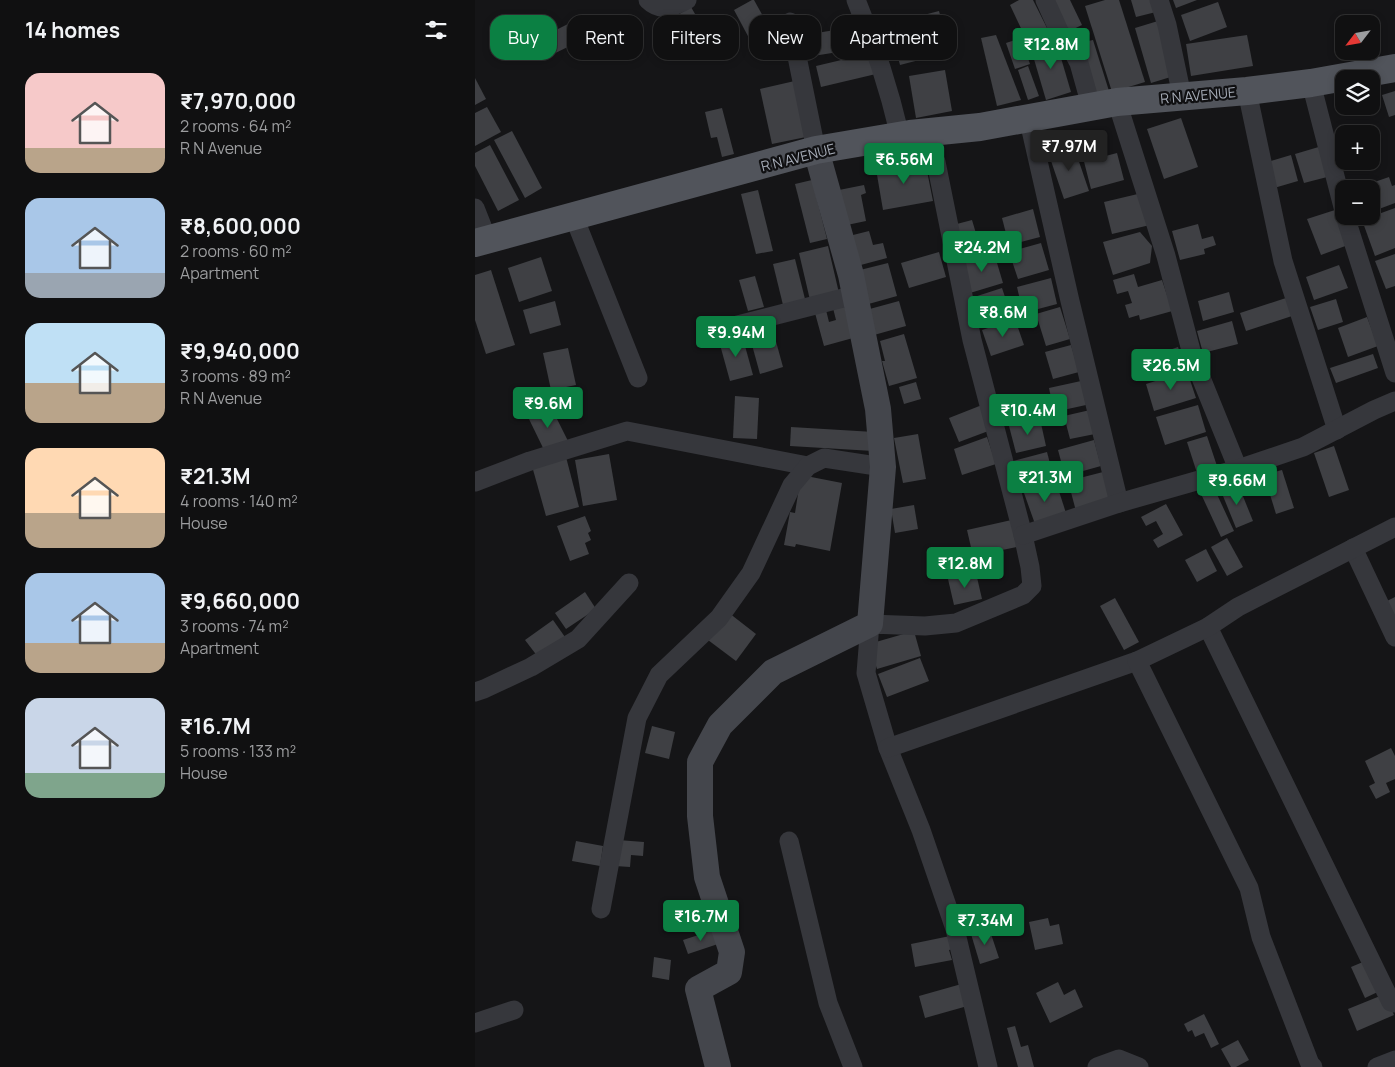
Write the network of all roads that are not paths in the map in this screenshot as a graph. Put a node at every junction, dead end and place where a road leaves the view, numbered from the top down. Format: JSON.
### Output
{"nodes":[{"id":1,"x":648,"y":0,"type":"edge"},
{"id":2,"x":687,"y":0,"type":"edge"},
{"id":3,"x":857,"y":0,"type":"edge"},
{"id":4,"x":1045,"y":0,"type":"edge"},
{"id":5,"x":1159,"y":0,"type":"edge"},
{"id":6,"x":798,"y":60,"type":"edge"},
{"id":7,"x":1395,"y":68,"type":"edge"},
{"id":8,"x":1311,"y":83,"type":"junction"},
{"id":9,"x":1247,"y":91,"type":"junction"},
{"id":10,"x":1182,"y":96,"type":"junction"},
{"id":11,"x":1104,"y":104,"type":"junction"},
{"id":12,"x":1028,"y":117,"type":"junction"},
{"id":13,"x":905,"y":135,"type":"junction"},
{"id":14,"x":816,"y":150,"type":"junction"},
{"id":15,"x":1336,"y":180,"type":"edge"},
{"id":16,"x":475,"y":208,"type":"edge"},
{"id":17,"x":574,"y":217,"type":"junction"},
{"id":18,"x":1348,"y":225,"type":"edge"},
{"id":19,"x":481,"y":242,"type":"edge"},
{"id":20,"x":855,"y":294,"type":"junction"},
{"id":21,"x":706,"y":333,"type":"dead end"},
{"id":22,"x":1395,"y":373,"type":"edge"},
{"id":23,"x":638,"y":378,"type":"dead end"},
{"id":24,"x":1395,"y":401,"type":"edge"},
{"id":25,"x":1337,"y":430,"type":"junction"},
{"id":26,"x":808,"y":466,"type":"junction"},
{"id":27,"x":883,"y":467,"type":"junction"},
{"id":28,"x":1238,"y":468,"type":"junction"},
{"id":29,"x":475,"y":482,"type":"edge"},
{"id":30,"x":1119,"y":503,"type":"junction"},
{"id":31,"x":1395,"y":527,"type":"edge"},
{"id":32,"x":1023,"y":535,"type":"junction"},
{"id":33,"x":1353,"y":548,"type":"junction"},
{"id":34,"x":629,"y":583,"type":"dead end"},
{"id":35,"x":871,"y":624,"type":"junction"},
{"id":36,"x":1208,"y":627,"type":"junction"},
{"id":37,"x":1395,"y":637,"type":"edge"},
{"id":38,"x":1137,"y":661,"type":"junction"},
{"id":39,"x":475,"y":692,"type":"edge"},
{"id":40,"x":888,"y":748,"type":"junction"},
{"id":41,"x":789,"y":841,"type":"dead end"},
{"id":42,"x":601,"y":909,"type":"dead end"},
{"id":43,"x":1395,"y":1003,"type":"edge"},
{"id":44,"x":514,"y":1010,"type":"dead end"},
{"id":45,"x":475,"y":1022,"type":"edge"},
{"id":46,"x":1395,"y":1060,"type":"edge"},
{"id":47,"x":718,"y":1067,"type":"edge"},
{"id":48,"x":853,"y":1067,"type":"edge"},
{"id":49,"x":988,"y":1067,"type":"edge"},
{"id":50,"x":1097,"y":1067,"type":"edge"},
{"id":51,"x":1139,"y":1067,"type":"edge"},
{"id":52,"x":1313,"y":1067,"type":"edge"},
{"id":53,"x":1377,"y":1067,"type":"edge"}],
"edges":[{"from":1,"to":2,"type":"street"},
{"from":3,"to":13,"type":"street"},
{"from":4,"to":11,"type":"street"},
{"from":5,"to":10,"type":"street"},
{"from":6,"to":14,"type":"street"},
{"from":7,"to":8,"type":"main road","name":"R N AVENUE"},
{"from":8,"to":9,"type":"main road","name":"R N AVENUE"},
{"from":8,"to":15,"type":"street"},
{"from":9,"to":10,"type":"main road","name":"R N AVENUE"},
{"from":9,"to":25,"type":"street"},
{"from":10,"to":11,"type":"main road","name":"R N AVENUE"},
{"from":11,"to":12,"type":"main road","name":"R N AVENUE"},
{"from":11,"to":28,"type":"street"},
{"from":12,"to":13,"type":"main road","name":"R N AVENUE"},
{"from":12,"to":30,"type":"street"},
{"from":13,"to":14,"type":"main road","name":"R N AVENUE"},
{"from":13,"to":32,"type":"street"},
{"from":14,"to":17,"type":"main road","name":"R N AVENUE"},
{"from":14,"to":20,"type":"street"},
{"from":16,"to":19,"type":"street"},
{"from":17,"to":19,"type":"main road","name":"R N AVENUE"},
{"from":17,"to":23,"type":"street"},
{"from":18,"to":22,"type":"street"},
{"from":20,"to":21,"type":"street"},
{"from":20,"to":27,"type":"street"},
{"from":24,"to":25,"type":"street"},
{"from":25,"to":28,"type":"street"},
{"from":26,"to":27,"type":"street"},
{"from":26,"to":29,"type":"street"},
{"from":26,"to":42,"type":"street"},
{"from":27,"to":35,"type":"street"},
{"from":28,"to":30,"type":"street"},
{"from":30,"to":32,"type":"street"},
{"from":31,"to":33,"type":"street"},
{"from":32,"to":35,"type":"street"},
{"from":33,"to":36,"type":"street"},
{"from":33,"to":37,"type":"street"},
{"from":34,"to":39,"type":"street"},
{"from":35,"to":40,"type":"street"},
{"from":35,"to":47,"type":"street"},
{"from":36,"to":38,"type":"street"},
{"from":36,"to":43,"type":"street"},
{"from":38,"to":40,"type":"street"},
{"from":38,"to":52,"type":"street"},
{"from":40,"to":49,"type":"street"},
{"from":41,"to":48,"type":"street"},
{"from":44,"to":45,"type":"street"},
{"from":46,"to":53,"type":"street"},
{"from":50,"to":51,"type":"street"}]}
